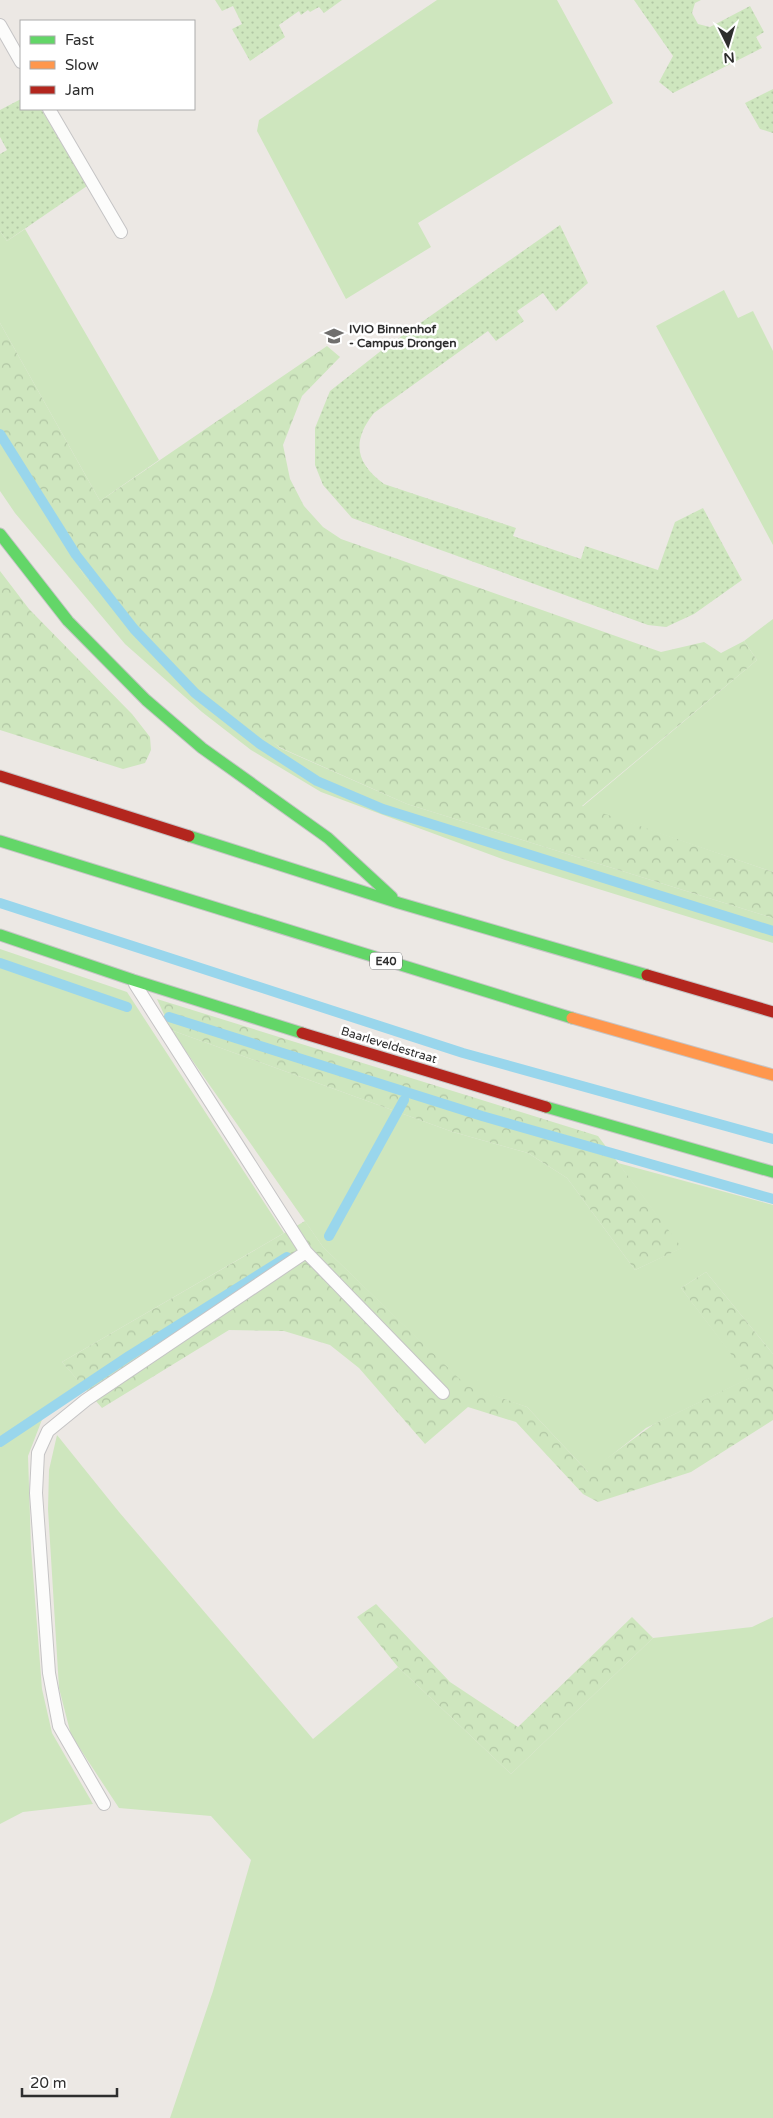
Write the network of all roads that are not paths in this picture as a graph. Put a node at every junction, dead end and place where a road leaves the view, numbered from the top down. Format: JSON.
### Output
{"nodes":[{"id":1,"x":0,"y":26,"type":"edge"},
{"id":2,"x":20,"y":60,"type":"edge"},
{"id":3,"x":50,"y":110,"type":"edge"},
{"id":4,"x":121,"y":232,"type":"dead end"},
{"id":5,"x":0,"y":534,"type":"edge"},
{"id":6,"x":0,"y":776,"type":"edge"},
{"id":7,"x":0,"y":842,"type":"edge"},
{"id":8,"x":399,"y":903,"type":"junction"},
{"id":9,"x":0,"y":935,"type":"edge"},
{"id":10,"x":133,"y":980,"type":"junction"},
{"id":11,"x":773,"y":1012,"type":"edge"},
{"id":12,"x":773,"y":1075,"type":"edge"},
{"id":13,"x":773,"y":1172,"type":"edge"},
{"id":14,"x":306,"y":1252,"type":"junction"},
{"id":15,"x":443,"y":1393,"type":"dead end"},
{"id":16,"x":104,"y":1804,"type":"dead end"}],
"edges":[{"from":1,"to":2,"type":"lane"},
{"from":3,"to":4,"type":"lane"},
{"from":5,"to":8,"type":"main road"},
{"from":6,"to":8,"type":"main road"},
{"from":7,"to":12,"type":"main road","number":"E40"},
{"from":8,"to":11,"type":"main road"},
{"from":9,"to":10,"type":"main road","name":"Baarleveldestraat"},
{"from":10,"to":13,"type":"main road","name":"Baarleveldestraat"},
{"from":10,"to":14,"type":"lane"},
{"from":14,"to":15,"type":"lane"},
{"from":14,"to":16,"type":"lane"}]}
